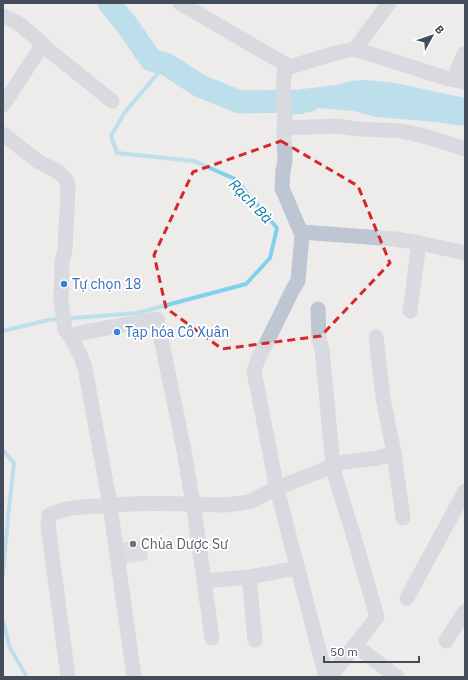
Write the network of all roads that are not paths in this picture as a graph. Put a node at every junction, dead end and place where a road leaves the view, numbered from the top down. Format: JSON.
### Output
{"nodes":[{"id":1,"x":180,"y":3,"type":"edge"},
{"id":2,"x":389,"y":3,"type":"edge"},
{"id":3,"x":3,"y":16,"type":"edge"},
{"id":4,"x":43,"y":44,"type":"junction"},
{"id":5,"x":355,"y":50,"type":"junction"},
{"id":6,"x":465,"y":53,"type":"edge"},
{"id":7,"x":284,"y":64,"type":"junction"},
{"id":8,"x":459,"y":81,"type":"edge"},
{"id":9,"x":112,"y":101,"type":"dead end"},
{"id":10,"x":3,"y":105,"type":"edge"},
{"id":11,"x":284,"y":122,"type":"junction"},
{"id":12,"x":3,"y":134,"type":"edge"},
{"id":13,"x":465,"y":149,"type":"edge"},
{"id":14,"x":301,"y":232,"type":"junction"},
{"id":15,"x":419,"y":243,"type":"junction"},
{"id":16,"x":465,"y":253,"type":"edge"},
{"id":17,"x":318,"y":309,"type":"dead end"},
{"id":18,"x":410,"y":310,"type":"dead end"},
{"id":19,"x":67,"y":333,"type":"junction"},
{"id":20,"x":376,"y":337,"type":"dead end"},
{"id":21,"x":394,"y":453,"type":"junction"},
{"id":22,"x":333,"y":466,"type":"junction"},
{"id":23,"x":276,"y":488,"type":"junction"},
{"id":24,"x":465,"y":492,"type":"edge"},
{"id":25,"x":192,"y":504,"type":"junction"},
{"id":26,"x":110,"y":505,"type":"junction"},
{"id":27,"x":403,"y":518,"type":"dead end"},
{"id":28,"x":297,"y":568,"type":"junction"},
{"id":29,"x":249,"y":577,"type":"junction"},
{"id":30,"x":204,"y":581,"type":"junction"},
{"id":31,"x":407,"y":598,"type":"dead end"},
{"id":32,"x":465,"y":611,"type":"edge"},
{"id":33,"x":212,"y":638,"type":"dead end"},
{"id":34,"x":255,"y":640,"type":"dead end"},
{"id":35,"x":446,"y":641,"type":"dead end"},
{"id":36,"x":355,"y":645,"type":"junction"},
{"id":37,"x":68,"y":677,"type":"edge"},
{"id":38,"x":134,"y":677,"type":"edge"},
{"id":39,"x":326,"y":677,"type":"edge"},
{"id":40,"x":330,"y":677,"type":"edge"},
{"id":41,"x":397,"y":677,"type":"edge"}],
"edges":[{"from":1,"to":7,"type":"street"},
{"from":2,"to":5,"type":"street"},
{"from":3,"to":4,"type":"street"},
{"from":4,"to":9,"type":"street"},
{"from":4,"to":10,"type":"street"},
{"from":5,"to":7,"type":"street"},
{"from":5,"to":8,"type":"street"},
{"from":6,"to":8,"type":"street"},
{"from":7,"to":11,"type":"street"},
{"from":11,"to":13,"type":"street"},
{"from":11,"to":14,"type":"street"},
{"from":12,"to":19,"type":"street"},
{"from":14,"to":15,"type":"street"},
{"from":14,"to":23,"type":"street"},
{"from":15,"to":16,"type":"street"},
{"from":15,"to":18,"type":"street"},
{"from":17,"to":22,"type":"street"},
{"from":19,"to":25,"type":"street"},
{"from":19,"to":26,"type":"street"},
{"from":20,"to":21,"type":"street"},
{"from":21,"to":22,"type":"street"},
{"from":21,"to":27,"type":"street"},
{"from":22,"to":23,"type":"street"},
{"from":22,"to":36,"type":"street"},
{"from":23,"to":25,"type":"street"},
{"from":23,"to":28,"type":"street"},
{"from":24,"to":31,"type":"street"},
{"from":25,"to":26,"type":"street"},
{"from":25,"to":30,"type":"street"},
{"from":26,"to":37,"type":"street"},
{"from":26,"to":38,"type":"street"},
{"from":28,"to":29,"type":"street"},
{"from":28,"to":39,"type":"street"},
{"from":29,"to":30,"type":"street"},
{"from":29,"to":34,"type":"street"},
{"from":30,"to":33,"type":"street"},
{"from":32,"to":35,"type":"street"},
{"from":36,"to":40,"type":"street"},
{"from":36,"to":41,"type":"street"}]}
